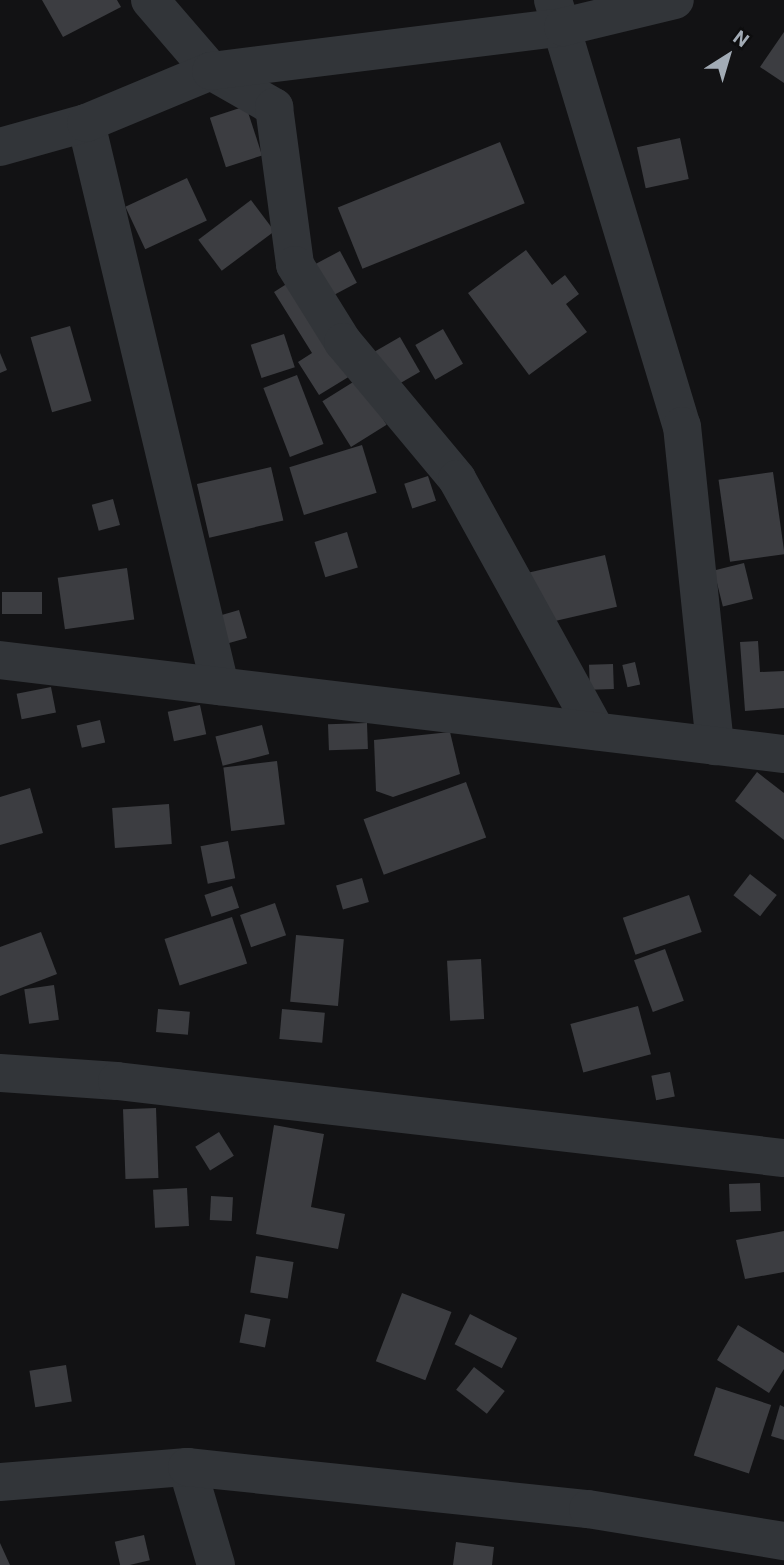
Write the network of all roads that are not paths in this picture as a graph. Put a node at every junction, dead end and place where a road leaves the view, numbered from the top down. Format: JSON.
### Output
{"nodes":[{"id":1,"x":150,"y":0,"type":"edge"},
{"id":2,"x":675,"y":0,"type":"edge"},
{"id":3,"x":558,"y":13,"type":"edge"},
{"id":4,"x":211,"y":71,"type":"junction"},
{"id":5,"x":86,"y":123,"type":"junction"},
{"id":6,"x":0,"y":147,"type":"edge"},
{"id":7,"x":0,"y":660,"type":"edge"},
{"id":8,"x":220,"y":686,"type":"junction"},
{"id":9,"x":596,"y":731,"type":"junction"},
{"id":10,"x":715,"y":746,"type":"junction"},
{"id":11,"x":784,"y":754,"type":"edge"},
{"id":12,"x":0,"y":1073,"type":"edge"},
{"id":13,"x":784,"y":1158,"type":"edge"},
{"id":14,"x":187,"y":1467,"type":"junction"},
{"id":15,"x":0,"y":1482,"type":"edge"},
{"id":16,"x":784,"y":1541,"type":"edge"},
{"id":17,"x":216,"y":1565,"type":"edge"}],
"edges":[{"from":1,"to":4,"type":"street"},
{"from":2,"to":3,"type":"street"},
{"from":3,"to":4,"type":"street"},
{"from":3,"to":10,"type":"street"},
{"from":4,"to":5,"type":"street"},
{"from":4,"to":9,"type":"street"},
{"from":5,"to":6,"type":"street"},
{"from":5,"to":8,"type":"street"},
{"from":7,"to":8,"type":"street"},
{"from":8,"to":9,"type":"street"},
{"from":9,"to":10,"type":"street"},
{"from":10,"to":11,"type":"street"},
{"from":12,"to":13,"type":"street"},
{"from":14,"to":15,"type":"street"},
{"from":14,"to":16,"type":"street"},
{"from":14,"to":17,"type":"street"}]}
